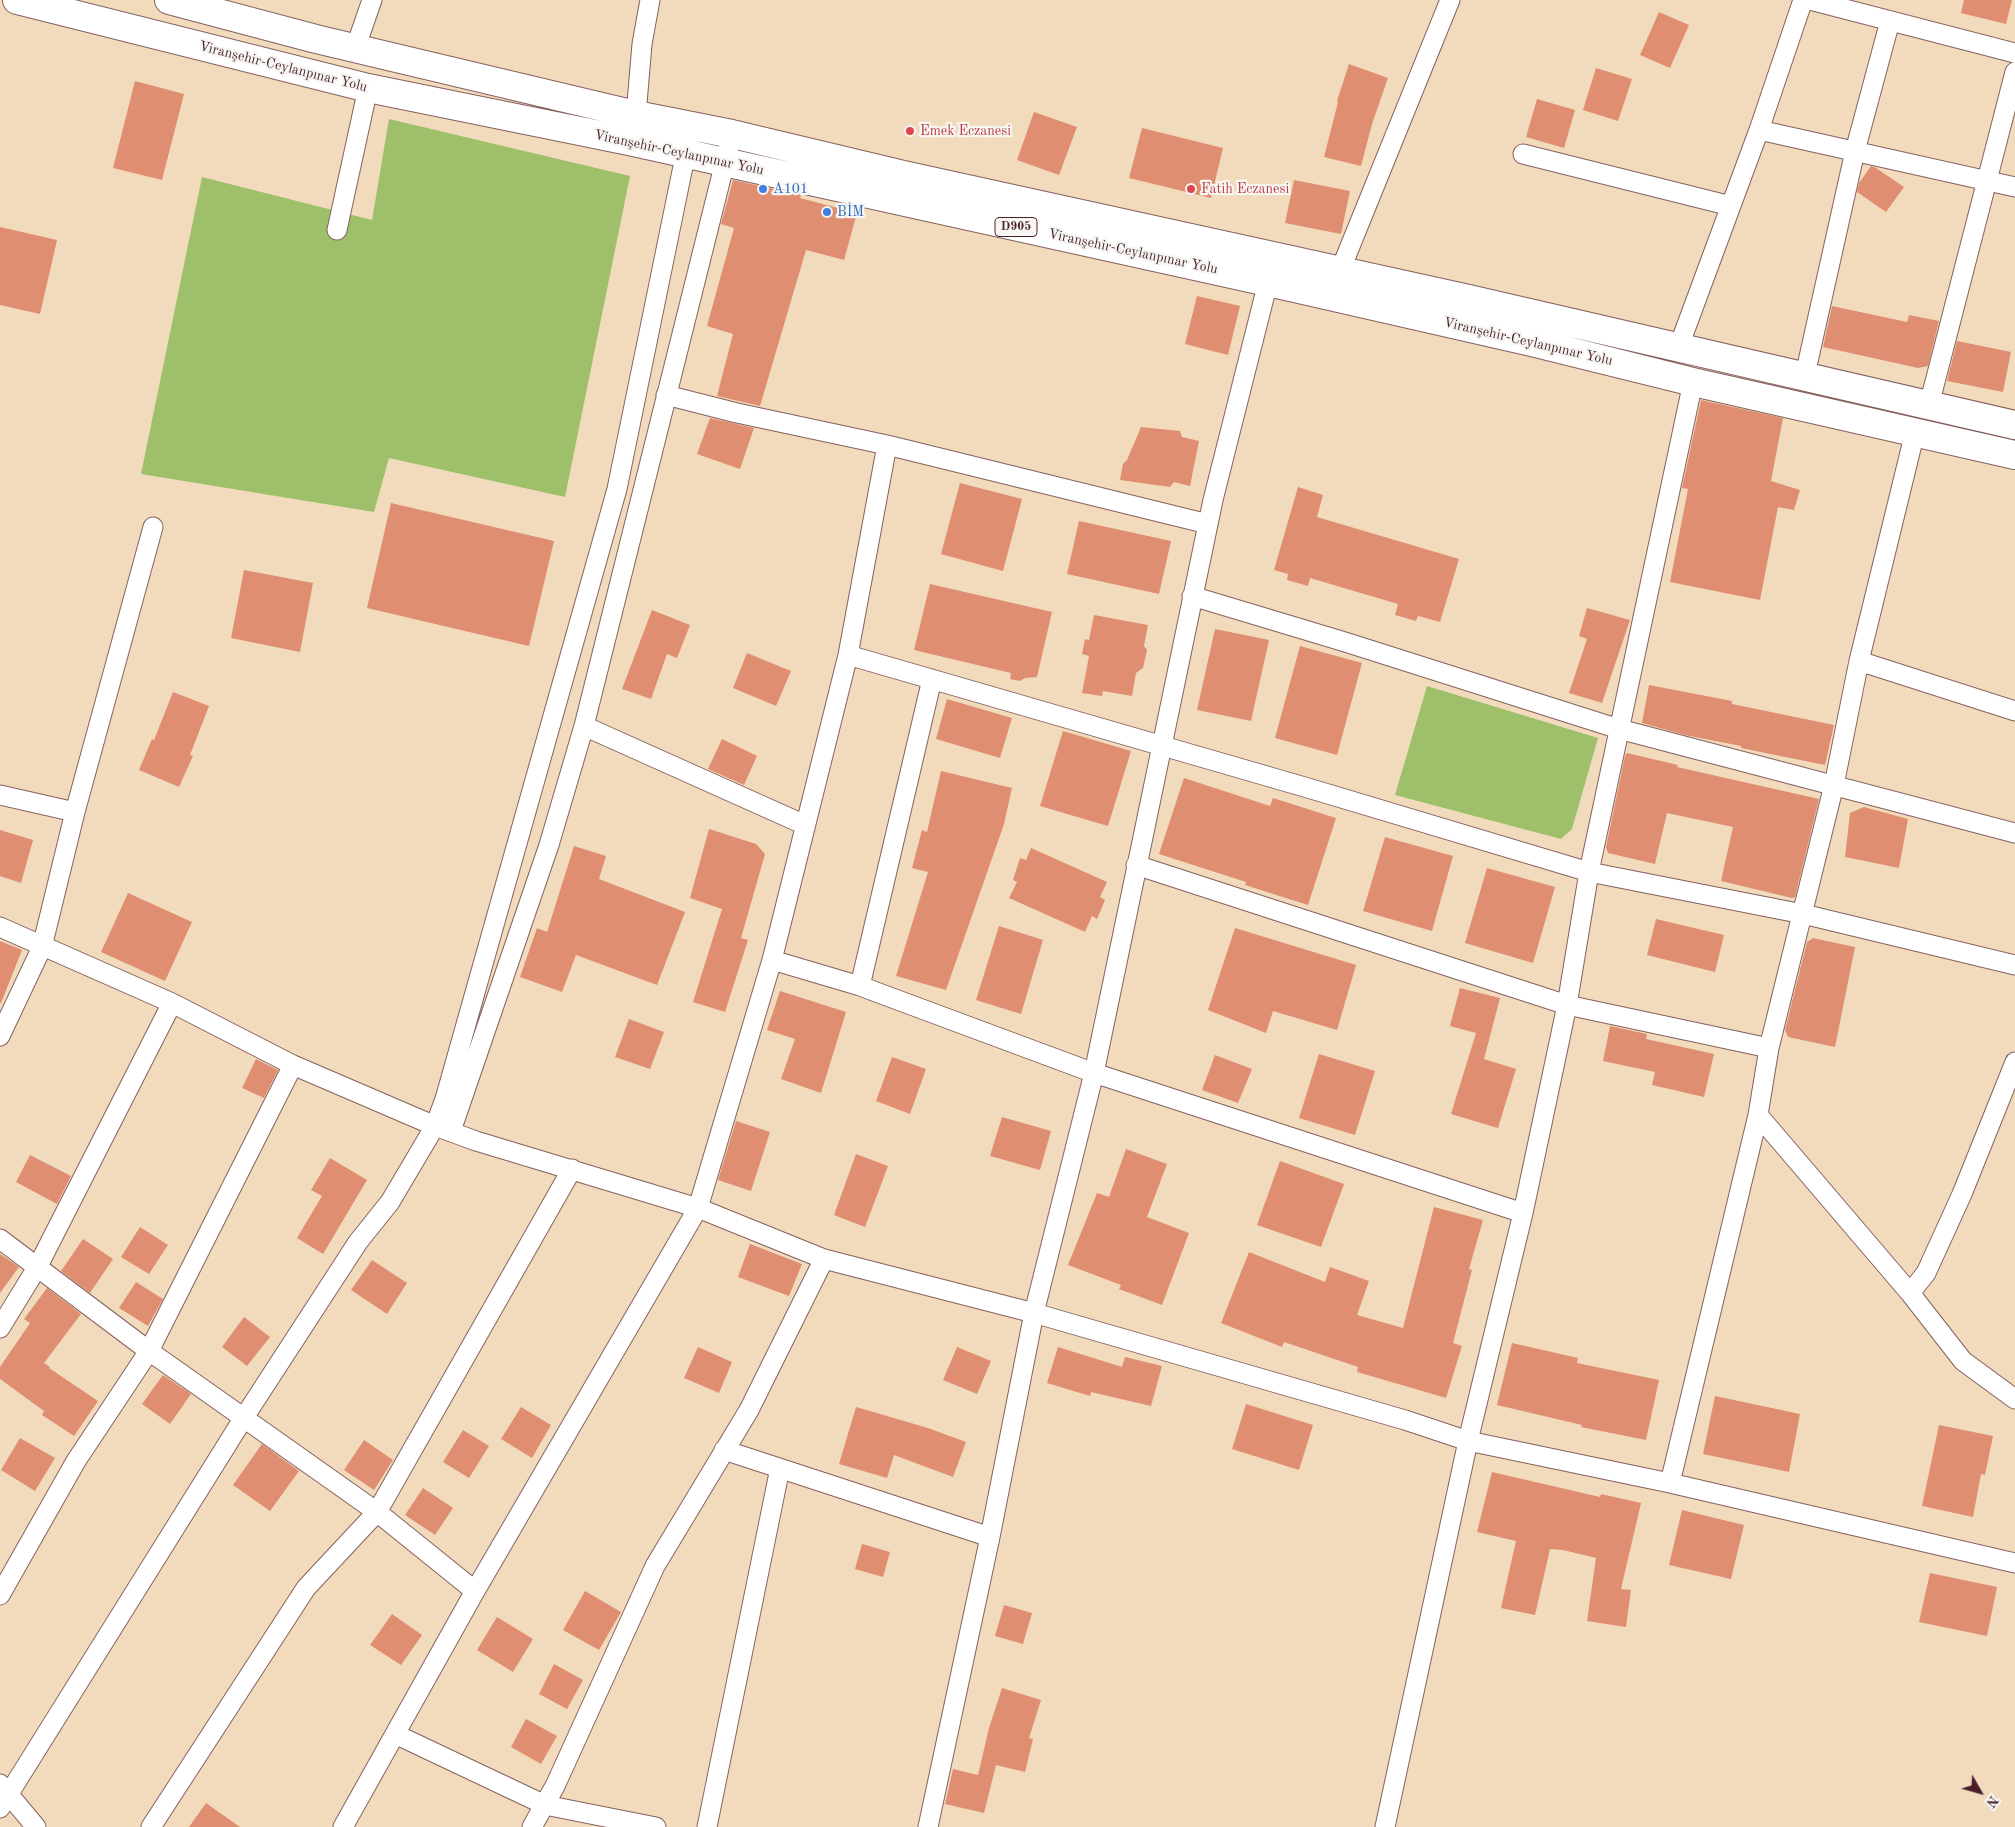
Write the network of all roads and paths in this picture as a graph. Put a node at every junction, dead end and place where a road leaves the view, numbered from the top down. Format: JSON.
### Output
{"nodes":[{"id":1,"x":17,"y":0,"type":"edge"},
{"id":2,"x":169,"y":0,"type":"edge"},
{"id":3,"x":372,"y":0,"type":"edge"},
{"id":4,"x":650,"y":0,"type":"edge"},
{"id":5,"x":1450,"y":0,"type":"edge"},
{"id":6,"x":1803,"y":0,"type":"edge"},
{"id":7,"x":1810,"y":0,"type":"edge"},
{"id":8,"x":1890,"y":21,"type":"junction"},
{"id":9,"x":355,"y":49,"type":"junction"},
{"id":10,"x":2015,"y":53,"type":"edge"},
{"id":11,"x":2015,"y":72,"type":"edge"},
{"id":12,"x":368,"y":88,"type":"junction"},
{"id":13,"x":636,"y":115,"type":"junction"},
{"id":14,"x":690,"y":126,"type":"junction"},
{"id":15,"x":1759,"y":130,"type":"junction"},
{"id":16,"x":732,"y":134,"type":"junction"},
{"id":17,"x":1855,"y":151,"type":"junction"},
{"id":18,"x":1523,"y":154,"type":"dead end"},
{"id":19,"x":686,"y":155,"type":"junction"},
{"id":20,"x":724,"y":162,"type":"junction"},
{"id":21,"x":1986,"y":181,"type":"junction"},
{"id":22,"x":2015,"y":187,"type":"edge"},
{"id":23,"x":1731,"y":206,"type":"junction"},
{"id":24,"x":337,"y":230,"type":"dead end"},
{"id":25,"x":1340,"y":270,"type":"junction"},
{"id":26,"x":1268,"y":282,"type":"junction"},
{"id":27,"x":1679,"y":346,"type":"junction"},
{"id":28,"x":1805,"y":376,"type":"junction"},
{"id":29,"x":1693,"y":382,"type":"junction"},
{"id":30,"x":666,"y":395,"type":"junction"},
{"id":31,"x":1929,"y":405,"type":"junction"},
{"id":32,"x":2015,"y":425,"type":"edge"},
{"id":33,"x":1915,"y":432,"type":"junction"},
{"id":34,"x":887,"y":446,"type":"junction"},
{"id":35,"x":2015,"y":455,"type":"edge"},
{"id":36,"x":1208,"y":524,"type":"junction"},
{"id":37,"x":152,"y":527,"type":"dead end"},
{"id":38,"x":1192,"y":596,"type":"junction"},
{"id":39,"x":848,"y":656,"type":"junction"},
{"id":40,"x":1859,"y":661,"type":"junction"},
{"id":41,"x":932,"y":679,"type":"junction"},
{"id":42,"x":2015,"y":711,"type":"edge"},
{"id":43,"x":584,"y":726,"type":"junction"},
{"id":44,"x":1619,"y":729,"type":"junction"},
{"id":45,"x":1161,"y":745,"type":"junction"},
{"id":46,"x":1834,"y":785,"type":"junction"},
{"id":47,"x":0,"y":795,"type":"edge"},
{"id":48,"x":75,"y":812,"type":"junction"},
{"id":49,"x":805,"y":825,"type":"junction"},
{"id":50,"x":2015,"y":833,"type":"edge"},
{"id":51,"x":1136,"y":865,"type":"junction"},
{"id":52,"x":1589,"y":872,"type":"junction"},
{"id":53,"x":1803,"y":914,"type":"junction"},
{"id":54,"x":0,"y":927,"type":"edge"},
{"id":55,"x":42,"y":946,"type":"junction"},
{"id":56,"x":772,"y":960,"type":"junction"},
{"id":57,"x":2015,"y":965,"type":"edge"},
{"id":58,"x":860,"y":986,"type":"junction"},
{"id":59,"x":172,"y":1003,"type":"junction"},
{"id":60,"x":1568,"y":1005,"type":"junction"},
{"id":61,"x":0,"y":1036,"type":"edge"},
{"id":62,"x":1770,"y":1048,"type":"junction"},
{"id":63,"x":2015,"y":1062,"type":"edge"},
{"id":64,"x":293,"y":1065,"type":"junction"},
{"id":65,"x":1094,"y":1073,"type":"junction"},
{"id":66,"x":1758,"y":1115,"type":"junction"},
{"id":67,"x":443,"y":1129,"type":"junction"},
{"id":68,"x":572,"y":1169,"type":"junction"},
{"id":69,"x":698,"y":1208,"type":"junction"},
{"id":70,"x":1523,"y":1213,"type":"junction"},
{"id":71,"x":0,"y":1239,"type":"edge"},
{"id":72,"x":824,"y":1259,"type":"junction"},
{"id":73,"x":38,"y":1266,"type":"junction"},
{"id":74,"x":1910,"y":1293,"type":"junction"},
{"id":75,"x":1034,"y":1313,"type":"junction"},
{"id":76,"x":0,"y":1328,"type":"edge"},
{"id":77,"x":149,"y":1351,"type":"junction"},
{"id":78,"x":2014,"y":1394,"type":"edge"},
{"id":79,"x":243,"y":1419,"type":"junction"},
{"id":80,"x":1468,"y":1441,"type":"junction"},
{"id":81,"x":724,"y":1450,"type":"junction"},
{"id":82,"x":780,"y":1468,"type":"junction"},
{"id":83,"x":1670,"y":1483,"type":"junction"},
{"id":84,"x":377,"y":1512,"type":"junction"},
{"id":85,"x":990,"y":1536,"type":"junction"},
{"id":86,"x":2015,"y":1563,"type":"edge"},
{"id":87,"x":475,"y":1590,"type":"junction"},
{"id":88,"x":0,"y":1595,"type":"edge"},
{"id":89,"x":395,"y":1734,"type":"junction"},
{"id":90,"x":3,"y":1796,"type":"edge"},
{"id":91,"x":544,"y":1805,"type":"junction"},
{"id":92,"x":36,"y":1827,"type":"edge"},
{"id":93,"x":151,"y":1827,"type":"edge"},
{"id":94,"x":343,"y":1827,"type":"edge"},
{"id":95,"x":532,"y":1827,"type":"edge"},
{"id":96,"x":656,"y":1827,"type":"edge"},
{"id":97,"x":708,"y":1827,"type":"edge"},
{"id":98,"x":928,"y":1827,"type":"edge"},
{"id":99,"x":1385,"y":1827,"type":"edge"}],
"edges":[{"from":1,"to":12,"type":"main road","name":"Viranşehir-Ceylanpınar Yolu","number":"D905"},
{"from":2,"to":9,"type":"main road","name":"Viranşehir-Ceylanpınar Yolu","number":"D905"},
{"from":3,"to":9,"type":"street"},
{"from":4,"to":13,"type":"street"},
{"from":5,"to":25,"type":"street"},
{"from":6,"to":15,"type":"street"},
{"from":7,"to":8,"type":"street"},
{"from":8,"to":10,"type":"street"},
{"from":8,"to":17,"type":"street"},
{"from":9,"to":13,"type":"main road","name":"Viranşehir-Ceylanpınar Yolu","number":"D905"},
{"from":11,"to":21,"type":"street"},
{"from":12,"to":19,"type":"main road","name":"Viranşehir-Ceylanpınar Yolu","number":"D905"},
{"from":12,"to":24,"type":"street"},
{"from":13,"to":14,"type":"main road","name":"Viranşehir-Ceylanpınar Yolu","number":"D905"},
{"from":14,"to":16,"type":"main road","name":"Viranşehir-Ceylanpınar Yolu","number":"D905"},
{"from":14,"to":19,"type":"street"},
{"from":15,"to":17,"type":"street"},
{"from":15,"to":23,"type":"street"},
{"from":16,"to":20,"type":"street"},
{"from":16,"to":25,"type":"main road","name":"Viranşehir-Ceylanpınar Yolu","number":"D905"},
{"from":17,"to":21,"type":"street"},
{"from":17,"to":28,"type":"street"},
{"from":18,"to":23,"type":"street"},
{"from":19,"to":20,"type":"main road","name":"Viranşehir-Ceylanpınar Yolu","number":"D905"},
{"from":19,"to":67,"type":"street"},
{"from":20,"to":26,"type":"main road","name":"Viranşehir-Ceylanpınar Yolu","number":"D905"},
{"from":20,"to":30,"type":"street"},
{"from":21,"to":22,"type":"street"},
{"from":21,"to":31,"type":"street"},
{"from":23,"to":27,"type":"street"},
{"from":25,"to":27,"type":"main road","name":"Viranşehir-Ceylanpınar Yolu","number":"D905"},
{"from":26,"to":29,"type":"main road","name":"Viranşehir-Ceylanpınar Yolu","number":"D905"},
{"from":26,"to":36,"type":"street"},
{"from":27,"to":28,"type":"main road","name":"Viranşehir-Ceylanpınar Yolu","number":"D905"},
{"from":28,"to":31,"type":"main road","name":"Viranşehir-Ceylanpınar Yolu","number":"D905"},
{"from":29,"to":33,"type":"main road","name":"Viranşehir-Ceylanpınar Yolu","number":"D905"},
{"from":29,"to":44,"type":"street"},
{"from":30,"to":34,"type":"street"},
{"from":30,"to":43,"type":"street"},
{"from":31,"to":32,"type":"main road","name":"Viranşehir-Ceylanpınar Yolu","number":"D905"},
{"from":33,"to":35,"type":"main road","name":"Viranşehir-Ceylanpınar Yolu","number":"D905"},
{"from":33,"to":40,"type":"street"},
{"from":34,"to":36,"type":"street"},
{"from":34,"to":39,"type":"street"},
{"from":36,"to":38,"type":"street"},
{"from":37,"to":48,"type":"street"},
{"from":38,"to":44,"type":"street"},
{"from":38,"to":45,"type":"street"},
{"from":39,"to":41,"type":"street"},
{"from":39,"to":49,"type":"street"},
{"from":40,"to":42,"type":"street"},
{"from":40,"to":46,"type":"street"},
{"from":41,"to":45,"type":"street"},
{"from":41,"to":58,"type":"street"},
{"from":43,"to":49,"type":"street"},
{"from":43,"to":67,"type":"street"},
{"from":44,"to":46,"type":"street"},
{"from":44,"to":52,"type":"street"},
{"from":45,"to":51,"type":"street"},
{"from":45,"to":52,"type":"street"},
{"from":46,"to":50,"type":"street"},
{"from":46,"to":53,"type":"street"},
{"from":47,"to":48,"type":"street"},
{"from":48,"to":55,"type":"street"},
{"from":49,"to":56,"type":"street"},
{"from":51,"to":60,"type":"street"},
{"from":51,"to":65,"type":"street"},
{"from":52,"to":53,"type":"street"},
{"from":52,"to":60,"type":"street"},
{"from":53,"to":57,"type":"street"},
{"from":53,"to":62,"type":"street"},
{"from":54,"to":55,"type":"street"},
{"from":55,"to":59,"type":"street"},
{"from":55,"to":61,"type":"street"},
{"from":56,"to":58,"type":"street"},
{"from":56,"to":69,"type":"street"},
{"from":58,"to":65,"type":"street"},
{"from":59,"to":64,"type":"street"},
{"from":59,"to":73,"type":"street"},
{"from":60,"to":62,"type":"street"},
{"from":60,"to":70,"type":"street"},
{"from":62,"to":66,"type":"street"},
{"from":63,"to":74,"type":"street"},
{"from":64,"to":67,"type":"street"},
{"from":64,"to":77,"type":"street"},
{"from":65,"to":70,"type":"street"},
{"from":65,"to":75,"type":"street"},
{"from":66,"to":74,"type":"street"},
{"from":66,"to":83,"type":"street"},
{"from":67,"to":68,"type":"street"},
{"from":67,"to":79,"type":"street"},
{"from":68,"to":69,"type":"street"},
{"from":68,"to":84,"type":"street"},
{"from":69,"to":72,"type":"street"},
{"from":69,"to":87,"type":"street"},
{"from":70,"to":80,"type":"street"},
{"from":71,"to":73,"type":"street"},
{"from":72,"to":75,"type":"street"},
{"from":72,"to":81,"type":"street"},
{"from":73,"to":76,"type":"street"},
{"from":73,"to":77,"type":"street"},
{"from":74,"to":78,"type":"street"},
{"from":75,"to":80,"type":"street"},
{"from":75,"to":85,"type":"street"},
{"from":77,"to":79,"type":"street"},
{"from":77,"to":88,"type":"street"},
{"from":79,"to":84,"type":"street"},
{"from":79,"to":90,"type":"street"},
{"from":80,"to":83,"type":"street"},
{"from":80,"to":99,"type":"street"},
{"from":81,"to":82,"type":"street"},
{"from":81,"to":91,"type":"street"},
{"from":82,"to":85,"type":"street"},
{"from":82,"to":97,"type":"street"},
{"from":83,"to":86,"type":"street"},
{"from":84,"to":87,"type":"street"},
{"from":84,"to":93,"type":"street"},
{"from":85,"to":98,"type":"street"},
{"from":87,"to":89,"type":"street"},
{"from":89,"to":91,"type":"street"},
{"from":89,"to":94,"type":"street"},
{"from":90,"to":92,"type":"street"},
{"from":91,"to":95,"type":"street"},
{"from":91,"to":96,"type":"street"}]}
